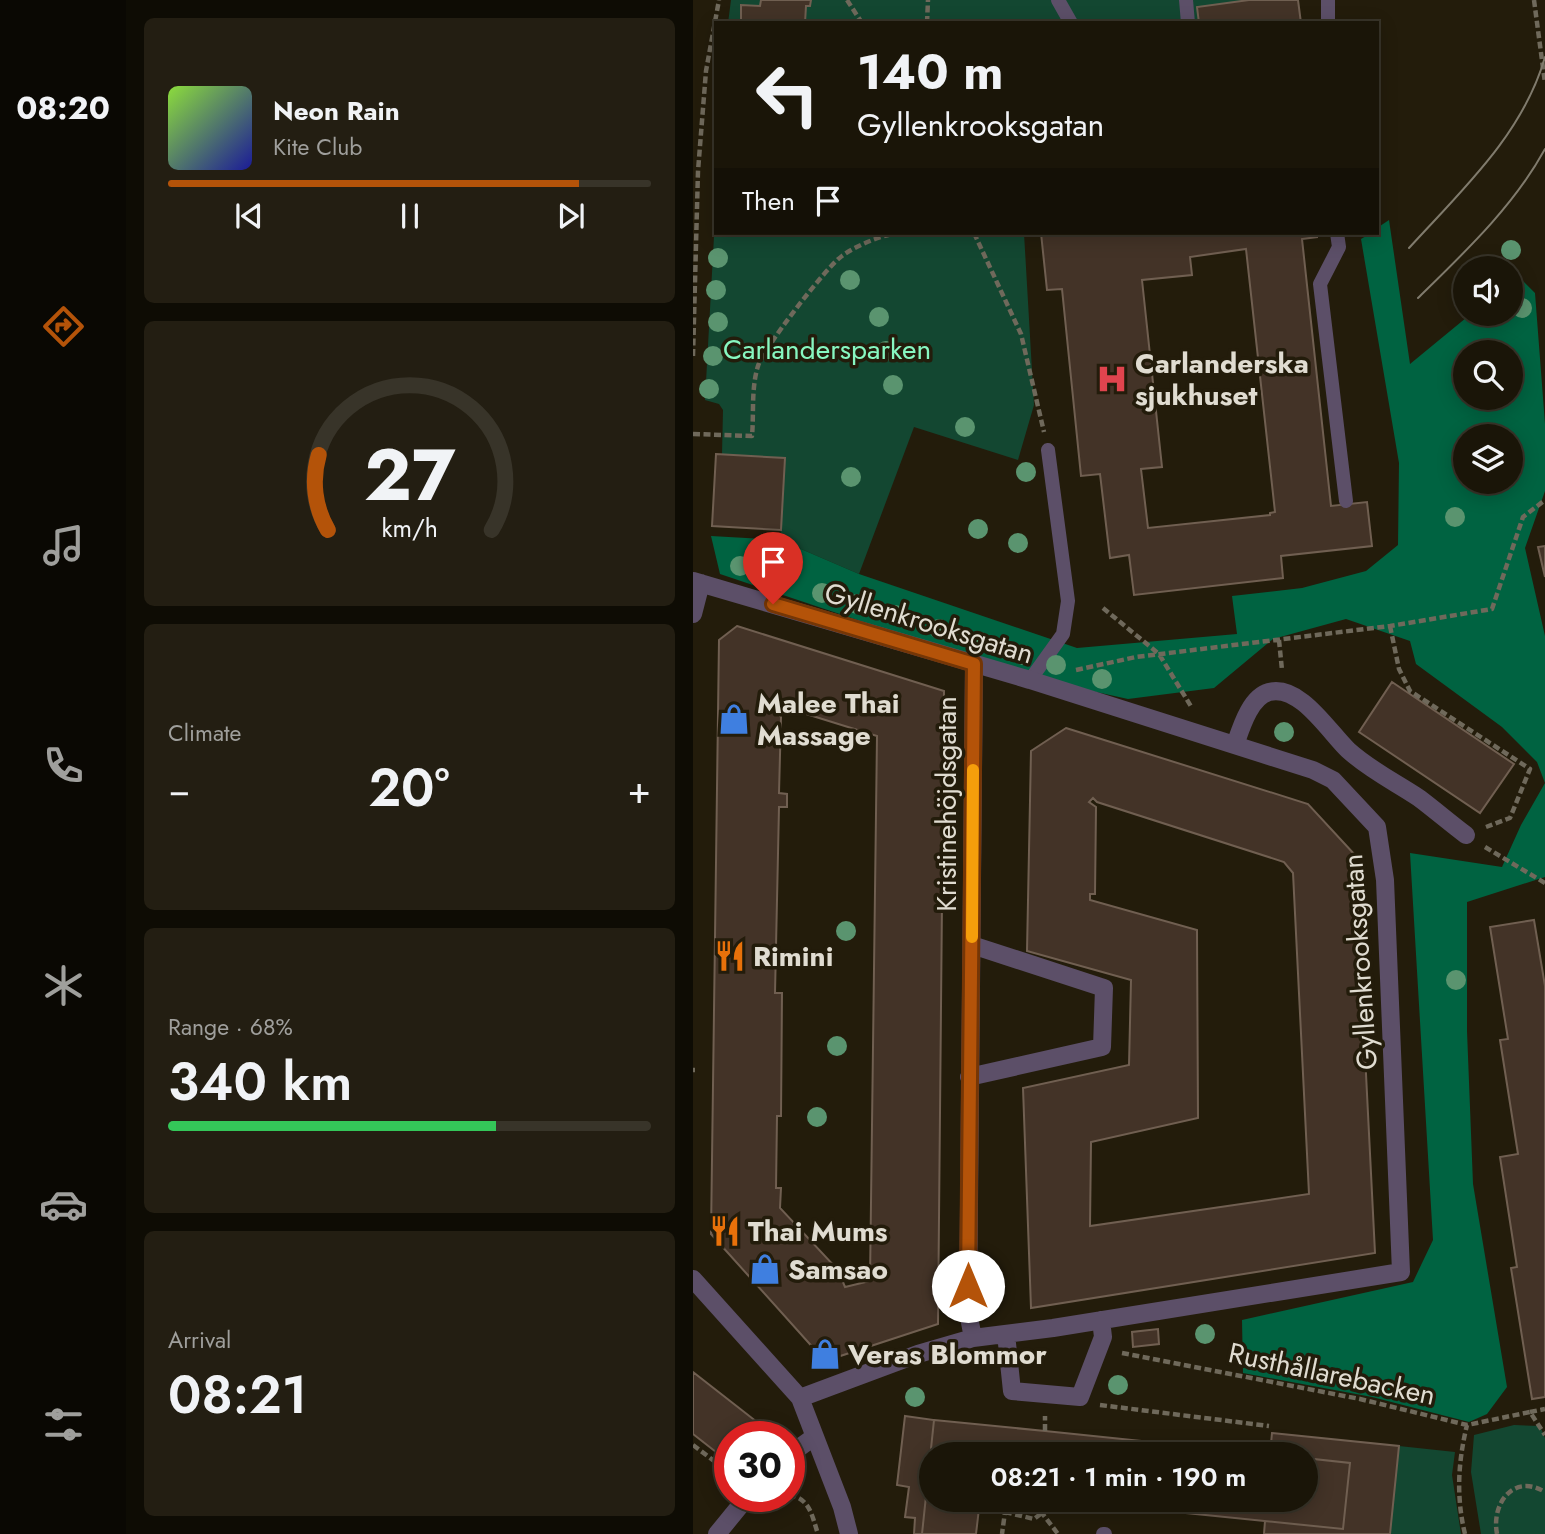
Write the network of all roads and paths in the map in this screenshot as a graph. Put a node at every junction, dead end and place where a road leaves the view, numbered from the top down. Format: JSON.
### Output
{"nodes":[{"id":1,"x":719,"y":0,"type":"edge"},
{"id":2,"x":846,"y":0,"type":"edge"},
{"id":3,"x":928,"y":0,"type":"edge"},
{"id":4,"x":1058,"y":0,"type":"edge"},
{"id":5,"x":1186,"y":0,"type":"edge"},
{"id":6,"x":1328,"y":0,"type":"edge"},
{"id":7,"x":1534,"y":0,"type":"edge"},
{"id":8,"x":715,"y":21,"type":"edge"},
{"id":9,"x":861,"y":21,"type":"edge"},
{"id":10,"x":927,"y":21,"type":"edge"},
{"id":11,"x":1070,"y":21,"type":"edge"},
{"id":12,"x":1188,"y":21,"type":"edge"},
{"id":13,"x":1328,"y":21,"type":"edge"},
{"id":14,"x":714,"y":27,"type":"edge"},
{"id":15,"x":1545,"y":83,"type":"edge"},
{"id":16,"x":888,"y":235,"type":"edge"},
{"id":17,"x":975,"y":235,"type":"edge"},
{"id":18,"x":1338,"y":235,"type":"edge"},
{"id":19,"x":693,"y":356,"type":"edge"},
{"id":20,"x":693,"y":434,"type":"edge"},
{"id":21,"x":1048,"y":450,"type":"joint"},
{"id":22,"x":1545,"y":500,"type":"edge"},
{"id":23,"x":1346,"y":501,"type":"dead end"},
{"id":24,"x":697,"y":582,"type":"edge"},
{"id":25,"x":1103,"y":608,"type":"dead end"},
{"id":26,"x":693,"y":614,"type":"edge"},
{"id":27,"x":1389,"y":626,"type":"junction"},
{"id":28,"x":1159,"y":654,"type":"junction"},
{"id":29,"x":974,"y":664,"type":"junction"},
{"id":30,"x":1069,"y":671,"type":"dead end"},
{"id":31,"x":1030,"y":681,"type":"junction"},
{"id":32,"x":1209,"y":736,"type":"junction"},
{"id":33,"x":1235,"y":745,"type":"junction"},
{"id":34,"x":1466,"y":835,"type":"junction"},
{"id":35,"x":1545,"y":883,"type":"edge"},
{"id":36,"x":972,"y":945,"type":"junction"},
{"id":37,"x":969,"y":1077,"type":"junction"},
{"id":38,"x":693,"y":1279,"type":"edge"},
{"id":39,"x":1101,"y":1320,"type":"junction"},
{"id":40,"x":1006,"y":1334,"type":"junction"},
{"id":41,"x":973,"y":1338,"type":"junction"},
{"id":42,"x":1099,"y":1348,"type":"junction"},
{"id":43,"x":1080,"y":1397,"type":"junction"},
{"id":44,"x":800,"y":1398,"type":"junction"},
{"id":45,"x":1545,"y":1409,"type":"edge"},
{"id":46,"x":1530,"y":1412,"type":"junction"},
{"id":47,"x":1467,"y":1425,"type":"junction"},
{"id":48,"x":1269,"y":1426,"type":"dead end"},
{"id":49,"x":1545,"y":1435,"type":"edge"},
{"id":50,"x":814,"y":1437,"type":"junction"},
{"id":51,"x":805,"y":1443,"type":"edge"},
{"id":52,"x":693,"y":1445,"type":"edge"},
{"id":53,"x":714,"y":1461,"type":"edge"},
{"id":54,"x":1545,"y":1492,"type":"edge"},
{"id":55,"x":805,"y":1502,"type":"edge"},
{"id":56,"x":735,"y":1512,"type":"edge"},
{"id":57,"x":1005,"y":1512,"type":"joint"},
{"id":58,"x":1042,"y":1513,"type":"joint"},
{"id":59,"x":717,"y":1534,"type":"edge"},
{"id":60,"x":818,"y":1534,"type":"edge"},
{"id":61,"x":849,"y":1534,"type":"edge"},
{"id":62,"x":1002,"y":1534,"type":"edge"},
{"id":63,"x":1058,"y":1534,"type":"edge"},
{"id":64,"x":1465,"y":1534,"type":"edge"},
{"id":65,"x":1497,"y":1534,"type":"edge"}],
"edges":[{"from":1,"to":8,"type":"path"},
{"from":2,"to":9,"type":"path"},
{"from":3,"to":10,"type":"path"},
{"from":4,"to":11,"type":"lane"},
{"from":5,"to":12,"type":"lane"},
{"from":6,"to":13,"type":"lane"},
{"from":7,"to":15,"type":"path"},
{"from":14,"to":19,"type":"path"},
{"from":16,"to":20,"type":"path"},
{"from":17,"to":21,"type":"path"},
{"from":18,"to":23,"type":"lane"},
{"from":21,"to":31,"type":"lane"},
{"from":22,"to":27,"type":"path"},
{"from":24,"to":26,"type":"street"},
{"from":24,"to":29,"type":"street","name":"Gyllenkrooksgatan"},
{"from":25,"to":28,"type":"path"},
{"from":27,"to":28,"type":"path"},
{"from":27,"to":34,"type":"path"},
{"from":28,"to":30,"type":"path"},
{"from":28,"to":32,"type":"path"},
{"from":29,"to":31,"type":"street","name":"Gyllenkrooksgatan"},
{"from":29,"to":36,"type":"street","name":"Kristinehöjdsgatan"},
{"from":31,"to":32,"type":"street","name":"Gyllenkrooksgatan"},
{"from":32,"to":33,"type":"street","name":"Gyllenkrooksgatan"},
{"from":33,"to":34,"type":"street"},
{"from":33,"to":39,"type":"street","name":"Gyllenkrooksgatan"},
{"from":34,"to":35,"type":"path"},
{"from":36,"to":37,"type":"street","name":"Kristinehöjdsgatan"},
{"from":36,"to":37,"type":"street","name":"Kristinehöjdsgatan"},
{"from":37,"to":41,"type":"street","name":"Kristinehöjdsgatan"},
{"from":38,"to":44,"type":"street"},
{"from":39,"to":40,"type":"street","name":"Gyllenkrooksgatan"},
{"from":39,"to":42,"type":"street"},
{"from":40,"to":41,"type":"street","name":"Gyllenkrooksgatan"},
{"from":40,"to":43,"type":"street"},
{"from":41,"to":44,"type":"street","name":"Gyllenkrooksgatan"},
{"from":42,"to":43,"type":"street"},
{"from":42,"to":47,"type":"path","name":"Rusthållarebacken"},
{"from":43,"to":48,"type":"path"},
{"from":44,"to":50,"type":"street"},
{"from":45,"to":46,"type":"path","name":"Rusthållarebacken"},
{"from":46,"to":47,"type":"path","name":"Rusthållarebacken"},
{"from":46,"to":49,"type":"path"},
{"from":47,"to":64,"type":"path"},
{"from":50,"to":51,"type":"street"},
{"from":50,"to":61,"type":"street"},
{"from":52,"to":53,"type":"path"},
{"from":54,"to":65,"type":"path"},
{"from":55,"to":60,"type":"path"},
{"from":56,"to":59,"type":"street"},
{"from":57,"to":58,"type":"path"},
{"from":57,"to":62,"type":"path"},
{"from":58,"to":63,"type":"path"}]}
